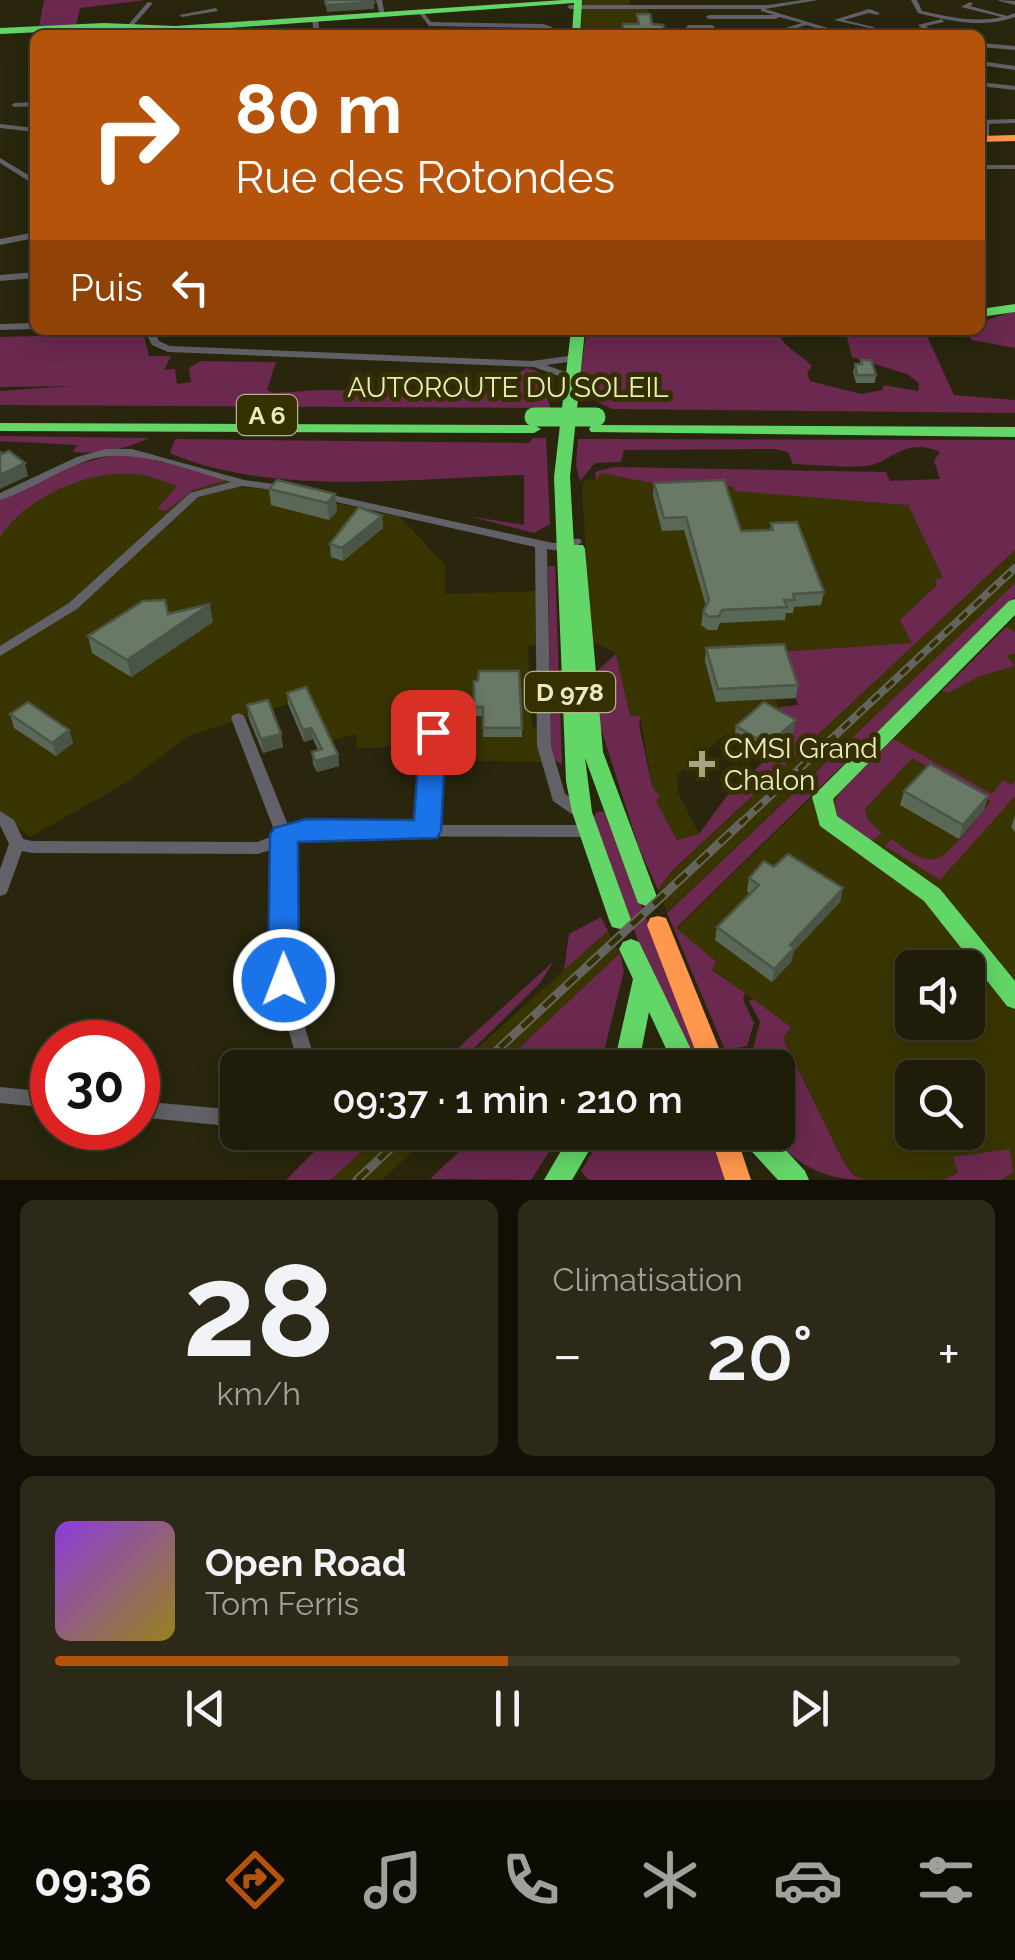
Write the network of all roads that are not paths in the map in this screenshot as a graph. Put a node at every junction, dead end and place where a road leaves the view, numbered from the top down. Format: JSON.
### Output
{"nodes":[{"id":1,"x":737,"y":0,"type":"edge"},
{"id":2,"x":815,"y":0,"type":"edge"},
{"id":3,"x":914,"y":0,"type":"edge"},
{"id":4,"x":1002,"y":0,"type":"edge"},
{"id":5,"x":574,"y":3,"type":"edge"},
{"id":6,"x":800,"y":3,"type":"junction"},
{"id":7,"x":1015,"y":3,"type":"edge"},
{"id":8,"x":150,"y":4,"type":"dead end"},
{"id":9,"x":970,"y":4,"type":"dead end"},
{"id":10,"x":705,"y":6,"type":"junction"},
{"id":11,"x":754,"y":6,"type":"junction"},
{"id":12,"x":381,"y":7,"type":"edge"},
{"id":13,"x":214,"y":8,"type":"edge"},
{"id":14,"x":810,"y":12,"type":"dead end"},
{"id":15,"x":877,"y":13,"type":"dead end"},
{"id":16,"x":182,"y":15,"type":"dead end"},
{"id":17,"x":544,"y":15,"type":"junction"},
{"id":18,"x":709,"y":17,"type":"junction"},
{"id":19,"x":783,"y":18,"type":"junction"},
{"id":20,"x":1013,"y":18,"type":"edge"},
{"id":21,"x":949,"y":19,"type":"junction"},
{"id":22,"x":982,"y":21,"type":"junction"},
{"id":23,"x":466,"y":23,"type":"edge"},
{"id":24,"x":803,"y":25,"type":"junction"},
{"id":25,"x":857,"y":26,"type":"junction"},
{"id":26,"x":316,"y":27,"type":"edge"},
{"id":27,"x":688,"y":27,"type":"dead end"},
{"id":28,"x":872,"y":28,"type":"dead end"},
{"id":29,"x":759,"y":29,"type":"dead end"},
{"id":30,"x":0,"y":30,"type":"edge"},
{"id":31,"x":123,"y":30,"type":"edge"},
{"id":32,"x":550,"y":30,"type":"edge"},
{"id":33,"x":572,"y":30,"type":"edge"},
{"id":34,"x":703,"y":30,"type":"edge"},
{"id":35,"x":712,"y":30,"type":"edge"},
{"id":36,"x":763,"y":30,"type":"edge"},
{"id":37,"x":789,"y":30,"type":"edge"},
{"id":38,"x":825,"y":30,"type":"edge"},
{"id":39,"x":853,"y":30,"type":"edge"},
{"id":40,"x":928,"y":30,"type":"edge"},
{"id":41,"x":985,"y":45,"type":"edge"},
{"id":42,"x":1000,"y":46,"type":"junction"},
{"id":43,"x":1015,"y":48,"type":"edge"},
{"id":44,"x":985,"y":64,"type":"edge"},
{"id":45,"x":1015,"y":68,"type":"edge"},
{"id":46,"x":985,"y":85,"type":"edge"},
{"id":47,"x":1015,"y":88,"type":"edge"},
{"id":48,"x":30,"y":104,"type":"edge"},
{"id":49,"x":15,"y":105,"type":"dead end"},
{"id":50,"x":0,"y":126,"type":"edge"},
{"id":51,"x":30,"y":129,"type":"edge"},
{"id":52,"x":1013,"y":129,"type":"edge"},
{"id":53,"x":985,"y":130,"type":"edge"},
{"id":54,"x":0,"y":160,"type":"edge"},
{"id":55,"x":985,"y":167,"type":"edge"},
{"id":56,"x":1015,"y":167,"type":"edge"},
{"id":57,"x":18,"y":172,"type":"junction"},
{"id":58,"x":0,"y":176,"type":"edge"},
{"id":59,"x":30,"y":180,"type":"edge"},
{"id":60,"x":30,"y":236,"type":"edge"},
{"id":61,"x":0,"y":242,"type":"edge"},
{"id":62,"x":30,"y":275,"type":"edge"},
{"id":63,"x":0,"y":278,"type":"edge"},
{"id":64,"x":1015,"y":308,"type":"edge"},
{"id":65,"x":985,"y":313,"type":"edge"},
{"id":66,"x":30,"y":326,"type":"edge"},
{"id":67,"x":0,"y":328,"type":"edge"},
{"id":68,"x":153,"y":335,"type":"edge"},
{"id":69,"x":576,"y":335,"type":"edge"},
{"id":70,"x":563,"y":367,"type":"junction"},
{"id":71,"x":0,"y":411,"type":"edge"},
{"id":72,"x":1015,"y":421,"type":"edge"},
{"id":73,"x":534,"y":423,"type":"junction"},
{"id":74,"x":596,"y":423,"type":"junction"},
{"id":75,"x":0,"y":427,"type":"edge"},
{"id":76,"x":1015,"y":432,"type":"edge"},
{"id":77,"x":242,"y":483,"type":"junction"},
{"id":78,"x":0,"y":497,"type":"edge"},
{"id":79,"x":521,"y":537,"type":"junction"},
{"id":80,"x":564,"y":540,"type":"junction"},
{"id":81,"x":1015,"y":605,"type":"edge"},
{"id":82,"x":0,"y":652,"type":"edge"},
{"id":83,"x":238,"y":718,"type":"dead end"},
{"id":84,"x":433,"y":732,"type":"dead end"},
{"id":85,"x":0,"y":817,"type":"edge"},
{"id":86,"x":585,"y":822,"type":"junction"},
{"id":87,"x":428,"y":831,"type":"junction"},
{"id":88,"x":284,"y":835,"type":"junction"},
{"id":89,"x":17,"y":844,"type":"junction"},
{"id":90,"x":0,"y":890,"type":"edge"},
{"id":91,"x":646,"y":898,"type":"dead end"},
{"id":92,"x":620,"y":920,"type":"dead end"},
{"id":93,"x":658,"y":925,"type":"dead end"},
{"id":94,"x":632,"y":949,"type":"dead end"},
{"id":95,"x":644,"y":981,"type":"junction"},
{"id":96,"x":1015,"y":998,"type":"edge"},
{"id":97,"x":303,"y":1050,"type":"edge"},
{"id":98,"x":629,"y":1050,"type":"edge"},
{"id":99,"x":679,"y":1050,"type":"edge"},
{"id":100,"x":708,"y":1050,"type":"edge"},
{"id":101,"x":0,"y":1095,"type":"edge"},
{"id":102,"x":30,"y":1098,"type":"edge"},
{"id":103,"x":160,"y":1111,"type":"edge"},
{"id":104,"x":220,"y":1117,"type":"edge"},
{"id":105,"x":576,"y":1150,"type":"edge"},
{"id":106,"x":728,"y":1150,"type":"edge"},
{"id":107,"x":768,"y":1150,"type":"edge"},
{"id":108,"x":558,"y":1180,"type":"edge"},
{"id":109,"x":738,"y":1180,"type":"edge"},
{"id":110,"x":796,"y":1180,"type":"edge"}],
"edges":[{"from":1,"to":11,"type":"street"},
{"from":2,"to":6,"type":"street"},
{"from":3,"to":21,"type":"street"},
{"from":4,"to":7,"type":"street"},
{"from":5,"to":10,"type":"street"},
{"from":5,"to":17,"type":"main road"},
{"from":5,"to":33,"type":"main road"},
{"from":6,"to":11,"type":"street"},
{"from":6,"to":14,"type":"street"},
{"from":8,"to":31,"type":"street"},
{"from":9,"to":20,"type":"street"},
{"from":10,"to":11,"type":"street"},
{"from":10,"to":18,"type":"street"},
{"from":11,"to":19,"type":"street"},
{"from":12,"to":23,"type":"main road"},
{"from":12,"to":26,"type":"main road"},
{"from":13,"to":16,"type":"street"},
{"from":13,"to":26,"type":"main road"},
{"from":13,"to":31,"type":"main road"},
{"from":15,"to":25,"type":"street"},
{"from":17,"to":23,"type":"main road"},
{"from":17,"to":32,"type":"street"},
{"from":18,"to":19,"type":"street"},
{"from":18,"to":35,"type":"street"},
{"from":19,"to":24,"type":"street"},
{"from":20,"to":22,"type":"street"},
{"from":21,"to":22,"type":"street"},
{"from":21,"to":40,"type":"street"},
{"from":22,"to":42,"type":"street"},
{"from":24,"to":37,"type":"street"},
{"from":24,"to":38,"type":"street"},
{"from":25,"to":28,"type":"street"},
{"from":25,"to":39,"type":"street"},
{"from":27,"to":34,"type":"street"},
{"from":29,"to":36,"type":"street"},
{"from":30,"to":31,"type":"main road"},
{"from":41,"to":42,"type":"street"},
{"from":42,"to":43,"type":"street"},
{"from":44,"to":45,"type":"street"},
{"from":46,"to":47,"type":"street"},
{"from":48,"to":49,"type":"street"},
{"from":50,"to":51,"type":"street"},
{"from":52,"to":53,"type":"main road"},
{"from":54,"to":57,"type":"street"},
{"from":55,"to":56,"type":"street"},
{"from":57,"to":58,"type":"street"},
{"from":57,"to":59,"type":"street"},
{"from":60,"to":61,"type":"street"},
{"from":62,"to":63,"type":"street"},
{"from":64,"to":65,"type":"main road"},
{"from":66,"to":67,"type":"street"},
{"from":68,"to":70,"type":"street"},
{"from":69,"to":70,"type":"main road","number":"D 978"},
{"from":70,"to":80,"type":"main road","number":"D 978"},
{"from":71,"to":73,"type":"main road","name":"AUTOROUTE DU SOLEIL","number":"A 6"},
{"from":72,"to":74,"type":"main road","name":"AUTOROUTE DU SOLEIL","number":"A 6"},
{"from":73,"to":74,"type":"main road","name":"AUTOROUTE DU SOLEIL","number":"A 6"},
{"from":73,"to":75,"type":"main road","name":"AUTOROUTE DU SOLEIL","number":"A 6"},
{"from":74,"to":76,"type":"main road","name":"AUTOROUTE DU SOLEIL","number":"A 6"},
{"from":77,"to":78,"type":"street"},
{"from":77,"to":79,"type":"street"},
{"from":77,"to":82,"type":"street"},
{"from":79,"to":80,"type":"street"},
{"from":79,"to":80,"type":"street"},
{"from":80,"to":86,"type":"main road","number":"D 978"},
{"from":80,"to":86,"type":"street"},
{"from":80,"to":91,"type":"main road","number":"D 978"},
{"from":81,"to":96,"type":"main road"},
{"from":83,"to":88,"type":"street"},
{"from":84,"to":87,"type":"street"},
{"from":85,"to":89,"type":"street"},
{"from":86,"to":87,"type":"street"},
{"from":86,"to":92,"type":"main road","number":"D 978"},
{"from":87,"to":88,"type":"street"},
{"from":88,"to":89,"type":"street"},
{"from":88,"to":97,"type":"street"},
{"from":89,"to":90,"type":"street"},
{"from":93,"to":100,"type":"main road"},
{"from":94,"to":95,"type":"main road"},
{"from":95,"to":98,"type":"main road"},
{"from":95,"to":99,"type":"main road"},
{"from":101,"to":102,"type":"street"},
{"from":103,"to":104,"type":"street"},
{"from":105,"to":108,"type":"main road"},
{"from":106,"to":109,"type":"main road"},
{"from":107,"to":110,"type":"main road"}]}
